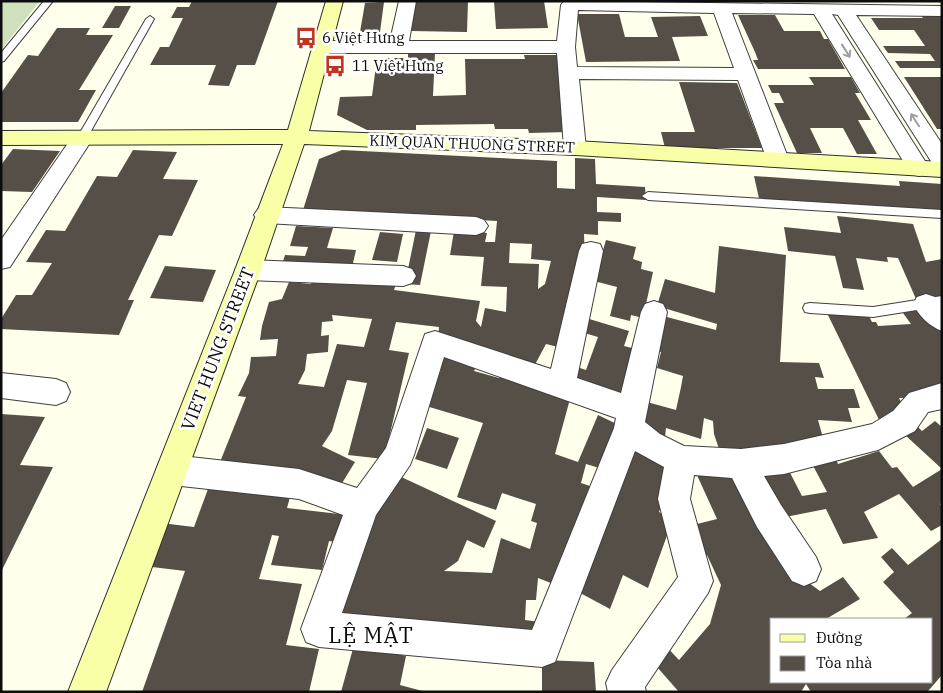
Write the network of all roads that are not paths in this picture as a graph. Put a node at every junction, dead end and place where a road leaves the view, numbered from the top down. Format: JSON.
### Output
{"nodes":[{"id":1,"x":48,"y":1,"type":"edge"},
{"id":2,"x":335,"y":1,"type":"edge"},
{"id":3,"x":408,"y":1,"type":"edge"},
{"id":4,"x":721,"y":8,"type":"junction"},
{"id":5,"x":820,"y":9,"type":"junction"},
{"id":6,"x":843,"y":10,"type":"junction"},
{"id":7,"x":942,"y":11,"type":"edge"},
{"id":8,"x":150,"y":19,"type":"dead end"},
{"id":9,"x":323,"y":47,"type":"junction"},
{"id":10,"x":566,"y":47,"type":"junction"},
{"id":11,"x":398,"y":48,"type":"junction"},
{"id":12,"x":1,"y":59,"type":"edge"},
{"id":13,"x":569,"y":73,"type":"junction"},
{"id":14,"x":746,"y":74,"type":"junction"},
{"id":15,"x":296,"y":137,"type":"junction"},
{"id":16,"x":1,"y":138,"type":"edge"},
{"id":17,"x":82,"y":138,"type":"junction"},
{"id":18,"x":576,"y":148,"type":"junction"},
{"id":19,"x":778,"y":160,"type":"junction"},
{"id":20,"x":942,"y":160,"type":"edge"},
{"id":21,"x":919,"y":169,"type":"junction"},
{"id":22,"x":942,"y":170,"type":"edge"},
{"id":23,"x":648,"y":196,"type":"dead end"},
{"id":24,"x":942,"y":214,"type":"edge"},
{"id":25,"x":266,"y":215,"type":"junction"},
{"id":26,"x":476,"y":226,"type":"dead end"},
{"id":27,"x":591,"y":251,"type":"dead end"},
{"id":28,"x":1,"y":260,"type":"edge"},
{"id":29,"x":248,"y":270,"type":"junction"},
{"id":30,"x":403,"y":276,"type":"dead end"},
{"id":31,"x":810,"y":308,"type":"dead end"},
{"id":32,"x":936,"y":309,"type":"edge"},
{"id":33,"x":654,"y":312,"type":"dead end"},
{"id":34,"x":1,"y":385,"type":"edge"},
{"id":35,"x":561,"y":386,"type":"junction"},
{"id":36,"x":56,"y":392,"type":"dead end"},
{"id":37,"x":942,"y":396,"type":"edge"},
{"id":38,"x":631,"y":419,"type":"junction"},
{"id":39,"x":681,"y":460,"type":"junction"},
{"id":40,"x":741,"y":464,"type":"junction"},
{"id":41,"x":172,"y":470,"type":"junction"},
{"id":42,"x":363,"y":506,"type":"junction"},
{"id":43,"x":804,"y":569,"type":"dead end"},
{"id":44,"x":87,"y":692,"type":"edge"},
{"id":45,"x":627,"y":692,"type":"edge"}],
"edges":[{"from":1,"to":12,"type":"lane"},
{"from":2,"to":9,"type":"street","name":"VIET HUNG STREET"},
{"from":3,"to":11,"type":"street"},
{"from":4,"to":5,"type":"street"},
{"from":4,"to":10,"type":"street"},
{"from":4,"to":14,"type":"street"},
{"from":5,"to":6,"type":"street"},
{"from":5,"to":21,"type":"street","one_way":true},
{"from":6,"to":7,"type":"street"},
{"from":20,"to":6,"type":"street","one_way":true},
{"from":8,"to":17,"type":"lane"},
{"from":9,"to":11,"type":"street"},
{"from":9,"to":15,"type":"street","name":"VIET HUNG STREET"},
{"from":10,"to":11,"type":"street"},
{"from":10,"to":13,"type":"street"},
{"from":13,"to":14,"type":"street"},
{"from":13,"to":18,"type":"street"},
{"from":14,"to":19,"type":"street"},
{"from":15,"to":17,"type":"street","name":"KIM QUAN THUONG STREET"},
{"from":15,"to":18,"type":"street","name":"KIM QUAN THUONG STREET"},
{"from":15,"to":25,"type":"street","name":"VIET HUNG STREET"},
{"from":16,"to":17,"type":"street","name":"KIM QUAN THUONG STREET"},
{"from":17,"to":28,"type":"street"},
{"from":18,"to":19,"type":"street","name":"KIM QUAN THUONG STREET"},
{"from":19,"to":21,"type":"street","name":"KIM QUAN THUONG STREET"},
{"from":21,"to":22,"type":"street","name":"KIM QUAN THUONG STREET"},
{"from":23,"to":24,"type":"lane"},
{"from":25,"to":26,"type":"street"},
{"from":25,"to":29,"type":"street","name":"VIET HUNG STREET"},
{"from":27,"to":35,"type":"street"},
{"from":29,"to":30,"type":"street"},
{"from":29,"to":41,"type":"street","name":"VIET HUNG STREET"},
{"from":31,"to":32,"type":"lane"},
{"from":33,"to":38,"type":"street"},
{"from":34,"to":36,"type":"street"},
{"from":35,"to":38,"type":"street"},
{"from":35,"to":42,"type":"street"},
{"from":37,"to":40,"type":"street"},
{"from":38,"to":39,"type":"street"},
{"from":38,"to":42,"type":"street"},
{"from":39,"to":40,"type":"street"},
{"from":39,"to":45,"type":"street"},
{"from":40,"to":43,"type":"street"},
{"from":41,"to":42,"type":"street"},
{"from":41,"to":44,"type":"street","name":"VIET HUNG STREET"}]}
